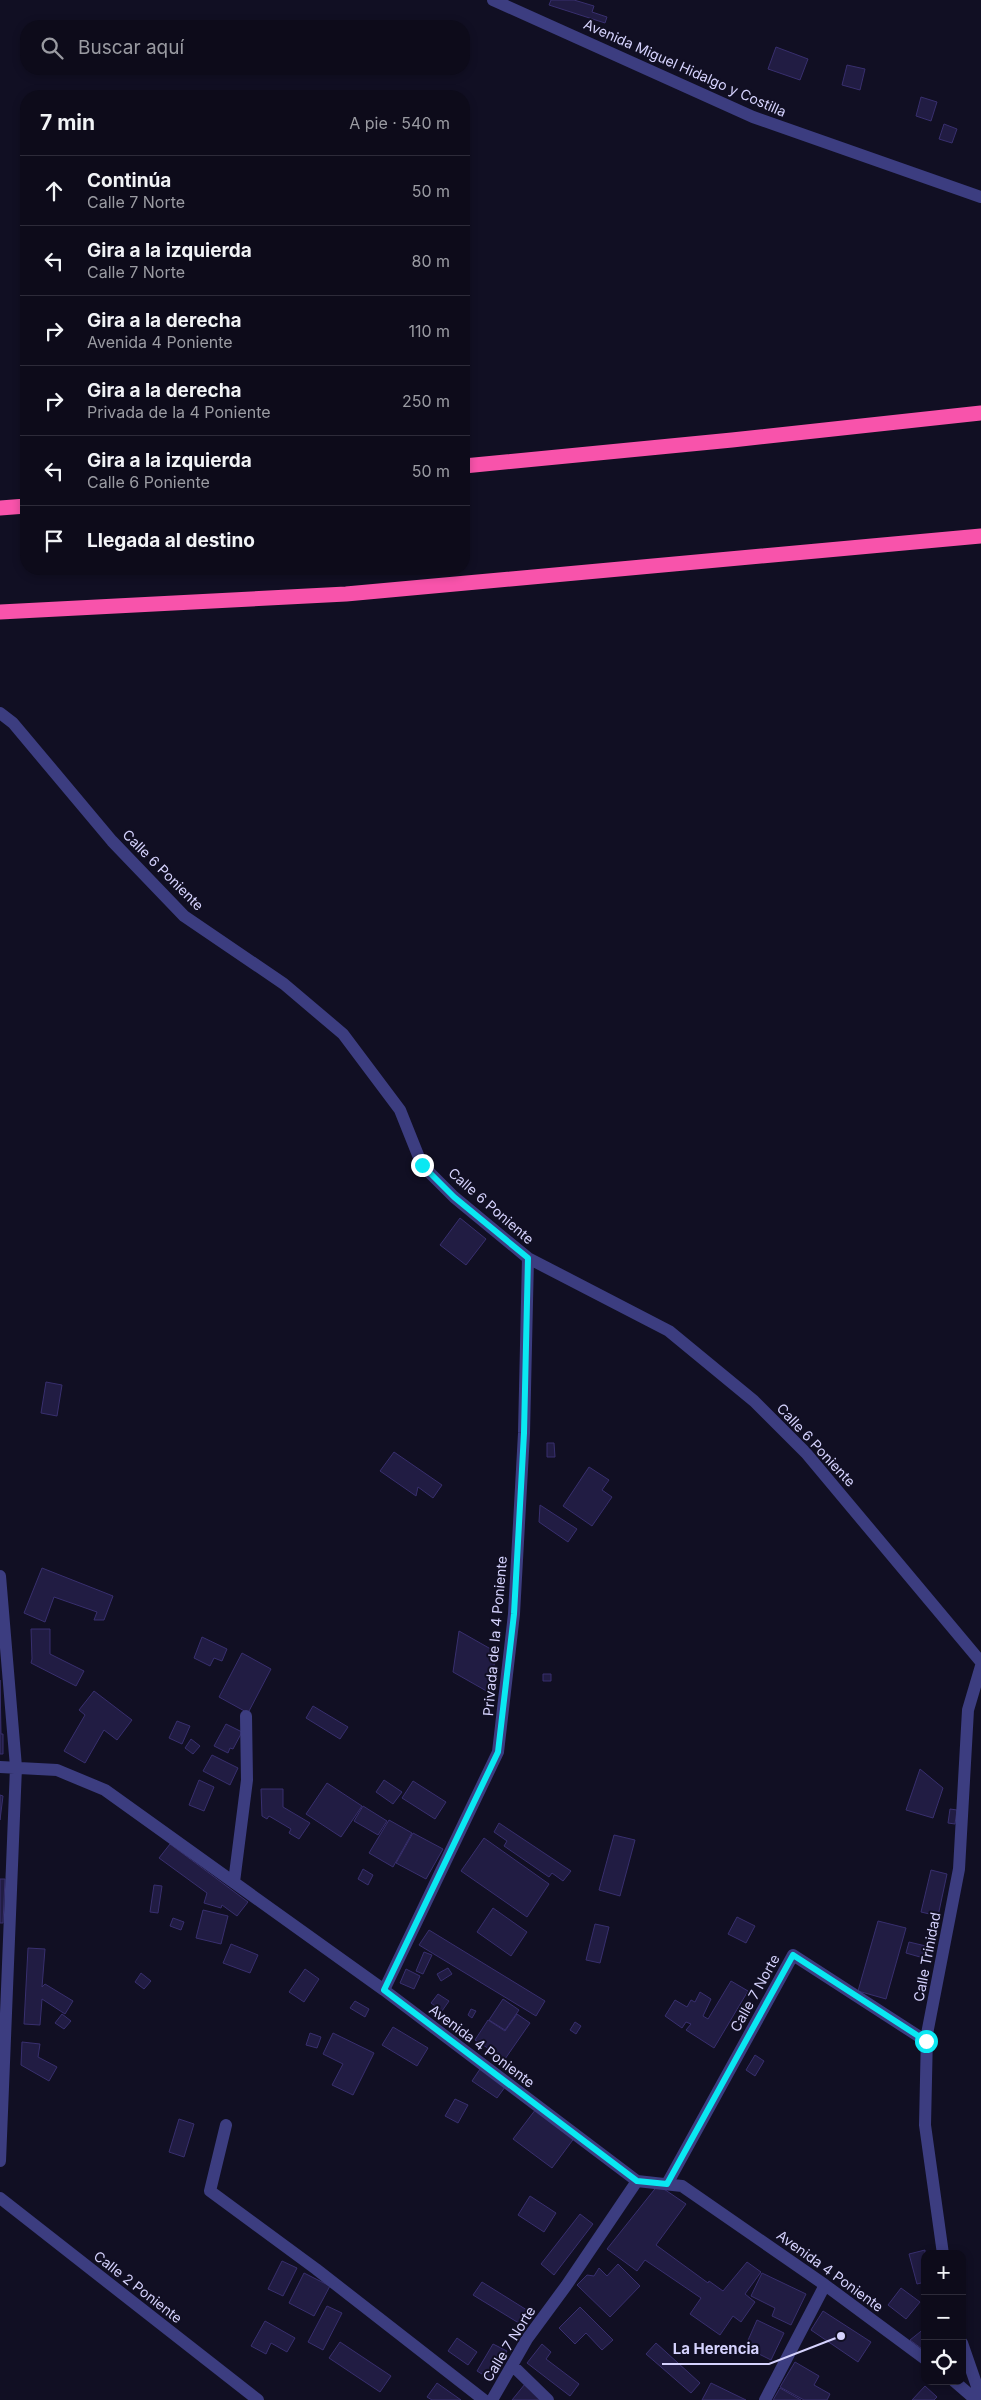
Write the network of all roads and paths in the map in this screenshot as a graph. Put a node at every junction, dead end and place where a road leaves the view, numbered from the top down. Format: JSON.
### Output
{"nodes":[{"id":1,"x":493,"y":0,"type":"edge"},
{"id":2,"x":981,"y":197,"type":"edge"},
{"id":3,"x":981,"y":413,"type":"edge"},
{"id":4,"x":470,"y":465,"type":"edge"},
{"id":5,"x":20,"y":506,"type":"edge"},
{"id":6,"x":0,"y":508,"type":"edge"},
{"id":7,"x":981,"y":536,"type":"edge"},
{"id":8,"x":0,"y":612,"type":"edge"},
{"id":9,"x":0,"y":713,"type":"edge"},
{"id":10,"x":528,"y":1258,"type":"junction"},
{"id":11,"x":0,"y":1576,"type":"edge"},
{"id":12,"x":981,"y":1662,"type":"edge"},
{"id":13,"x":981,"y":1666,"type":"edge"},
{"id":14,"x":246,"y":1716,"type":"dead end"},
{"id":15,"x":0,"y":1767,"type":"edge"},
{"id":16,"x":16,"y":1767,"type":"junction"},
{"id":17,"x":234,"y":1882,"type":"junction"},
{"id":18,"x":384,"y":1990,"type":"junction"},
{"id":19,"x":926,"y":2041,"type":"junction"},
{"id":20,"x":2,"y":2111,"type":"edge"},
{"id":21,"x":226,"y":2125,"type":"dead end"},
{"id":22,"x":0,"y":2160,"type":"edge"},
{"id":23,"x":637,"y":2181,"type":"junction"},
{"id":24,"x":667,"y":2184,"type":"junction"},
{"id":25,"x":0,"y":2198,"type":"edge"},
{"id":26,"x":942,"y":2250,"type":"edge"},
{"id":27,"x":825,"y":2285,"type":"junction"},
{"id":28,"x":966,"y":2355,"type":"edge"},
{"id":29,"x":921,"y":2356,"type":"edge"},
{"id":30,"x":512,"y":2365,"type":"junction"},
{"id":31,"x":959,"y":2385,"type":"edge"},
{"id":32,"x":981,"y":2398,"type":"edge"},
{"id":33,"x":258,"y":2400,"type":"edge"},
{"id":34,"x":484,"y":2400,"type":"edge"},
{"id":35,"x":492,"y":2400,"type":"edge"},
{"id":36,"x":548,"y":2400,"type":"edge"},
{"id":37,"x":765,"y":2400,"type":"edge"},
{"id":38,"x":976,"y":2400,"type":"edge"}],
"edges":[{"from":1,"to":2,"type":"street","name":"Avenida Miguel Hidalgo y Costilla"},
{"from":3,"to":4,"type":"highway"},
{"from":5,"to":6,"type":"highway"},
{"from":7,"to":8,"type":"highway"},
{"from":9,"to":10,"type":"street","name":"Calle 6 Poniente"},
{"from":10,"to":12,"type":"street","name":"Calle 6 Poniente"},
{"from":10,"to":18,"type":"street","name":"Privada de la 4 Poniente"},
{"from":11,"to":16,"type":"street"},
{"from":13,"to":19,"type":"street","name":"Calle Trinidad"},
{"from":14,"to":17,"type":"street"},
{"from":15,"to":16,"type":"street","name":"Avenida 4 Poniente"},
{"from":16,"to":17,"type":"street","name":"Avenida 4 Poniente"},
{"from":16,"to":20,"type":"street"},
{"from":17,"to":18,"type":"street","name":"Avenida 4 Poniente"},
{"from":18,"to":23,"type":"street","name":"Avenida 4 Poniente"},
{"from":19,"to":24,"type":"street","name":"Calle 7 Norte"},
{"from":19,"to":26,"type":"street","name":"Calle Trinidad"},
{"from":20,"to":22,"type":"street"},
{"from":21,"to":34,"type":"street"},
{"from":23,"to":24,"type":"street","name":"Avenida 4 Poniente"},
{"from":23,"to":30,"type":"street","name":"Calle 7 Norte"},
{"from":24,"to":27,"type":"street","name":"Avenida 4 Poniente"},
{"from":25,"to":33,"type":"street","name":"Calle 2 Poniente"},
{"from":27,"to":29,"type":"street","name":"Avenida 4 Poniente"},
{"from":27,"to":37,"type":"street"},
{"from":28,"to":32,"type":"street"},
{"from":30,"to":35,"type":"street","name":"Calle 7 Norte"},
{"from":30,"to":36,"type":"street"},
{"from":31,"to":38,"type":"street"}]}
